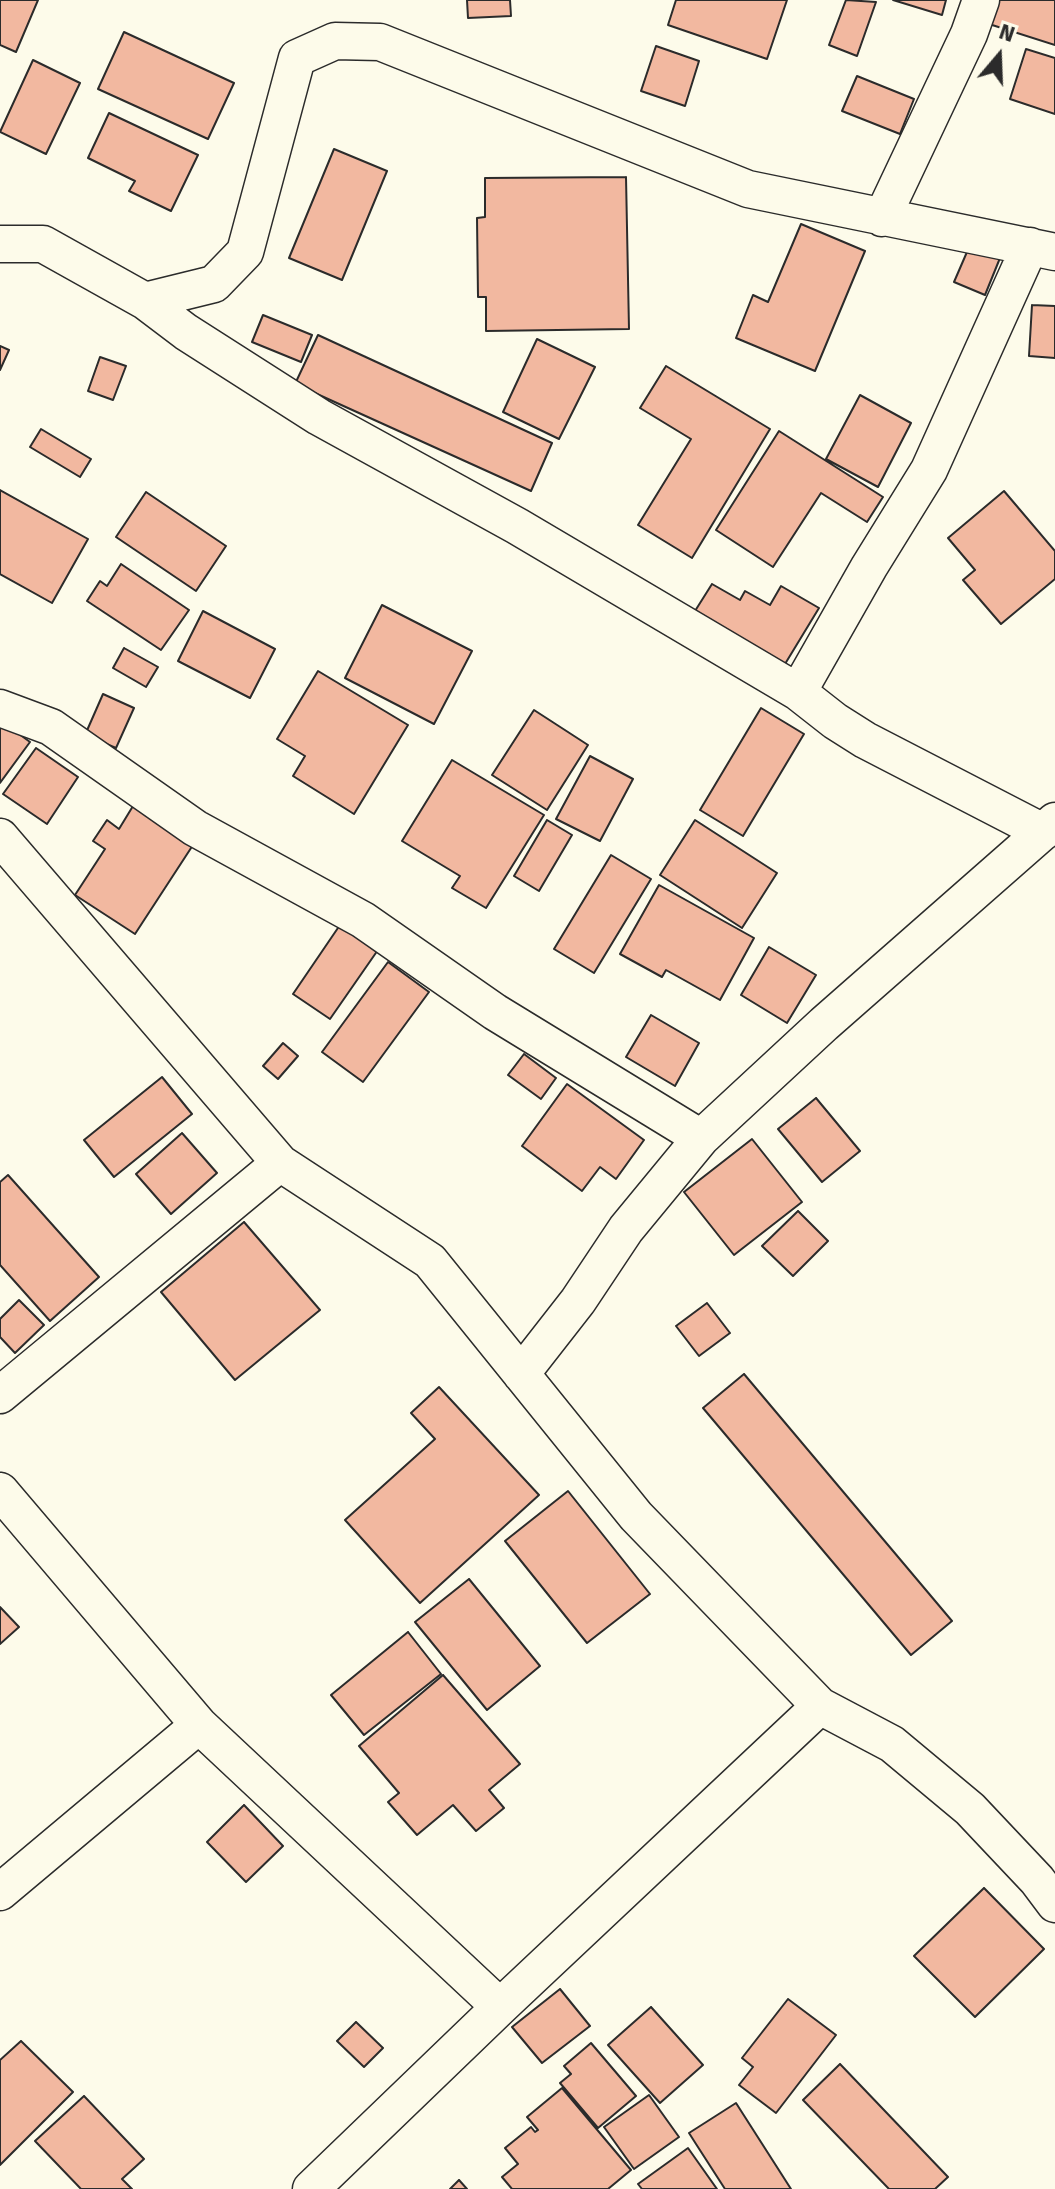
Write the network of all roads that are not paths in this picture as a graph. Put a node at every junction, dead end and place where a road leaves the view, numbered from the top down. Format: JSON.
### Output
{"nodes":[{"id":1,"x":981,"y":0,"type":"edge"},
{"id":2,"x":882,"y":218,"type":"junction"},
{"id":3,"x":0,"y":244,"type":"edge"},
{"id":4,"x":1042,"y":249,"type":"edge"},
{"id":5,"x":145,"y":301,"type":"junction"},
{"id":6,"x":798,"y":692,"type":"junction"},
{"id":7,"x":0,"y":708,"type":"edge"},
{"id":8,"x":1049,"y":826,"type":"edge"},
{"id":9,"x":0,"y":837,"type":"edge"},
{"id":10,"x":701,"y":1138,"type":"junction"},
{"id":11,"x":280,"y":1163,"type":"junction"},
{"id":12,"x":521,"y":1374,"type":"junction"},
{"id":13,"x":0,"y":1395,"type":"edge"},
{"id":14,"x":0,"y":1491,"type":"edge"},
{"id":15,"x":820,"y":1706,"type":"junction"},
{"id":16,"x":199,"y":1725,"type":"junction"},
{"id":17,"x":0,"y":1892,"type":"edge"},
{"id":18,"x":1055,"y":1904,"type":"edge"},
{"id":19,"x":500,"y":2007,"type":"junction"},
{"id":20,"x":311,"y":2189,"type":"edge"}],
"edges":[{"from":1,"to":2,"type":"street"},
{"from":2,"to":4,"type":"street"},
{"from":2,"to":5,"type":"street"},
{"from":3,"to":5,"type":"street"},
{"from":4,"to":6,"type":"street"},
{"from":5,"to":6,"type":"street"},
{"from":6,"to":8,"type":"street"},
{"from":7,"to":10,"type":"street"},
{"from":8,"to":10,"type":"street"},
{"from":9,"to":11,"type":"street"},
{"from":10,"to":12,"type":"street"},
{"from":11,"to":12,"type":"street"},
{"from":11,"to":13,"type":"street"},
{"from":12,"to":15,"type":"street"},
{"from":14,"to":16,"type":"street"},
{"from":15,"to":18,"type":"street"},
{"from":15,"to":19,"type":"street"},
{"from":16,"to":17,"type":"street"},
{"from":16,"to":19,"type":"street"},
{"from":19,"to":20,"type":"street"}]}
